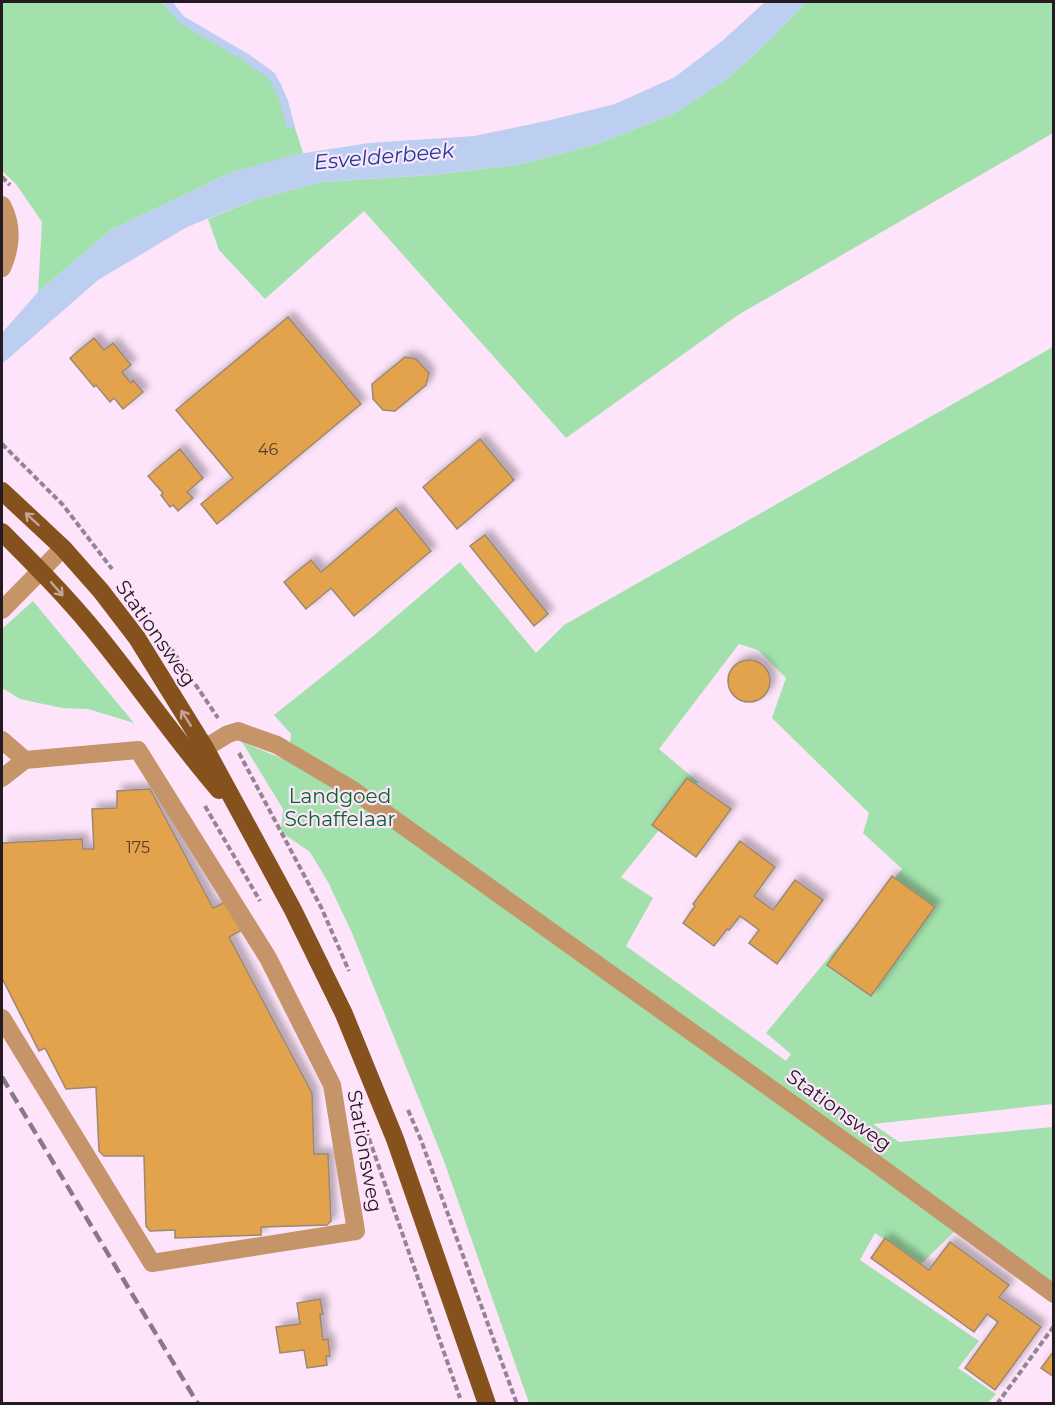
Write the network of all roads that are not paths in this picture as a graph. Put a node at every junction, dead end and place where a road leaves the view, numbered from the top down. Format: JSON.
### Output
{"nodes":[{"id":1,"x":2,"y":205,"type":"edge"},
{"id":2,"x":2,"y":268,"type":"edge"},
{"id":3,"x":2,"y":491,"type":"edge"},
{"id":4,"x":2,"y":532,"type":"edge"},
{"id":5,"x":63,"y":548,"type":"junction"},
{"id":6,"x":41,"y":570,"type":"junction"},
{"id":7,"x":2,"y":610,"type":"edge"},
{"id":8,"x":2,"y":740,"type":"edge"},
{"id":9,"x":197,"y":752,"type":"junction"},
{"id":10,"x":25,"y":760,"type":"junction"},
{"id":11,"x":2,"y":778,"type":"edge"},
{"id":12,"x":2,"y":1018,"type":"edge"},
{"id":13,"x":1053,"y":1294,"type":"edge"},
{"id":14,"x":487,"y":1404,"type":"edge"}],
"edges":[{"from":1,"to":2,"type":"street"},
{"from":5,"to":3,"type":"main road","name":"Stationsweg","one_way":true},
{"from":4,"to":6,"type":"main road","name":"Stationsweg"},
{"from":5,"to":6,"type":"street"},
{"from":9,"to":5,"type":"main road","name":"Stationsweg","one_way":true},
{"from":6,"to":7,"type":"street"},
{"from":6,"to":9,"type":"main road","name":"Stationsweg","one_way":true},
{"from":8,"to":10,"type":"street"},
{"from":9,"to":13,"type":"street","name":"Stationsweg"},
{"from":9,"to":14,"type":"main road","name":"Stationsweg"},
{"from":10,"to":11,"type":"street"},
{"from":10,"to":12,"type":"street","name":"Stationsweg"}]}
